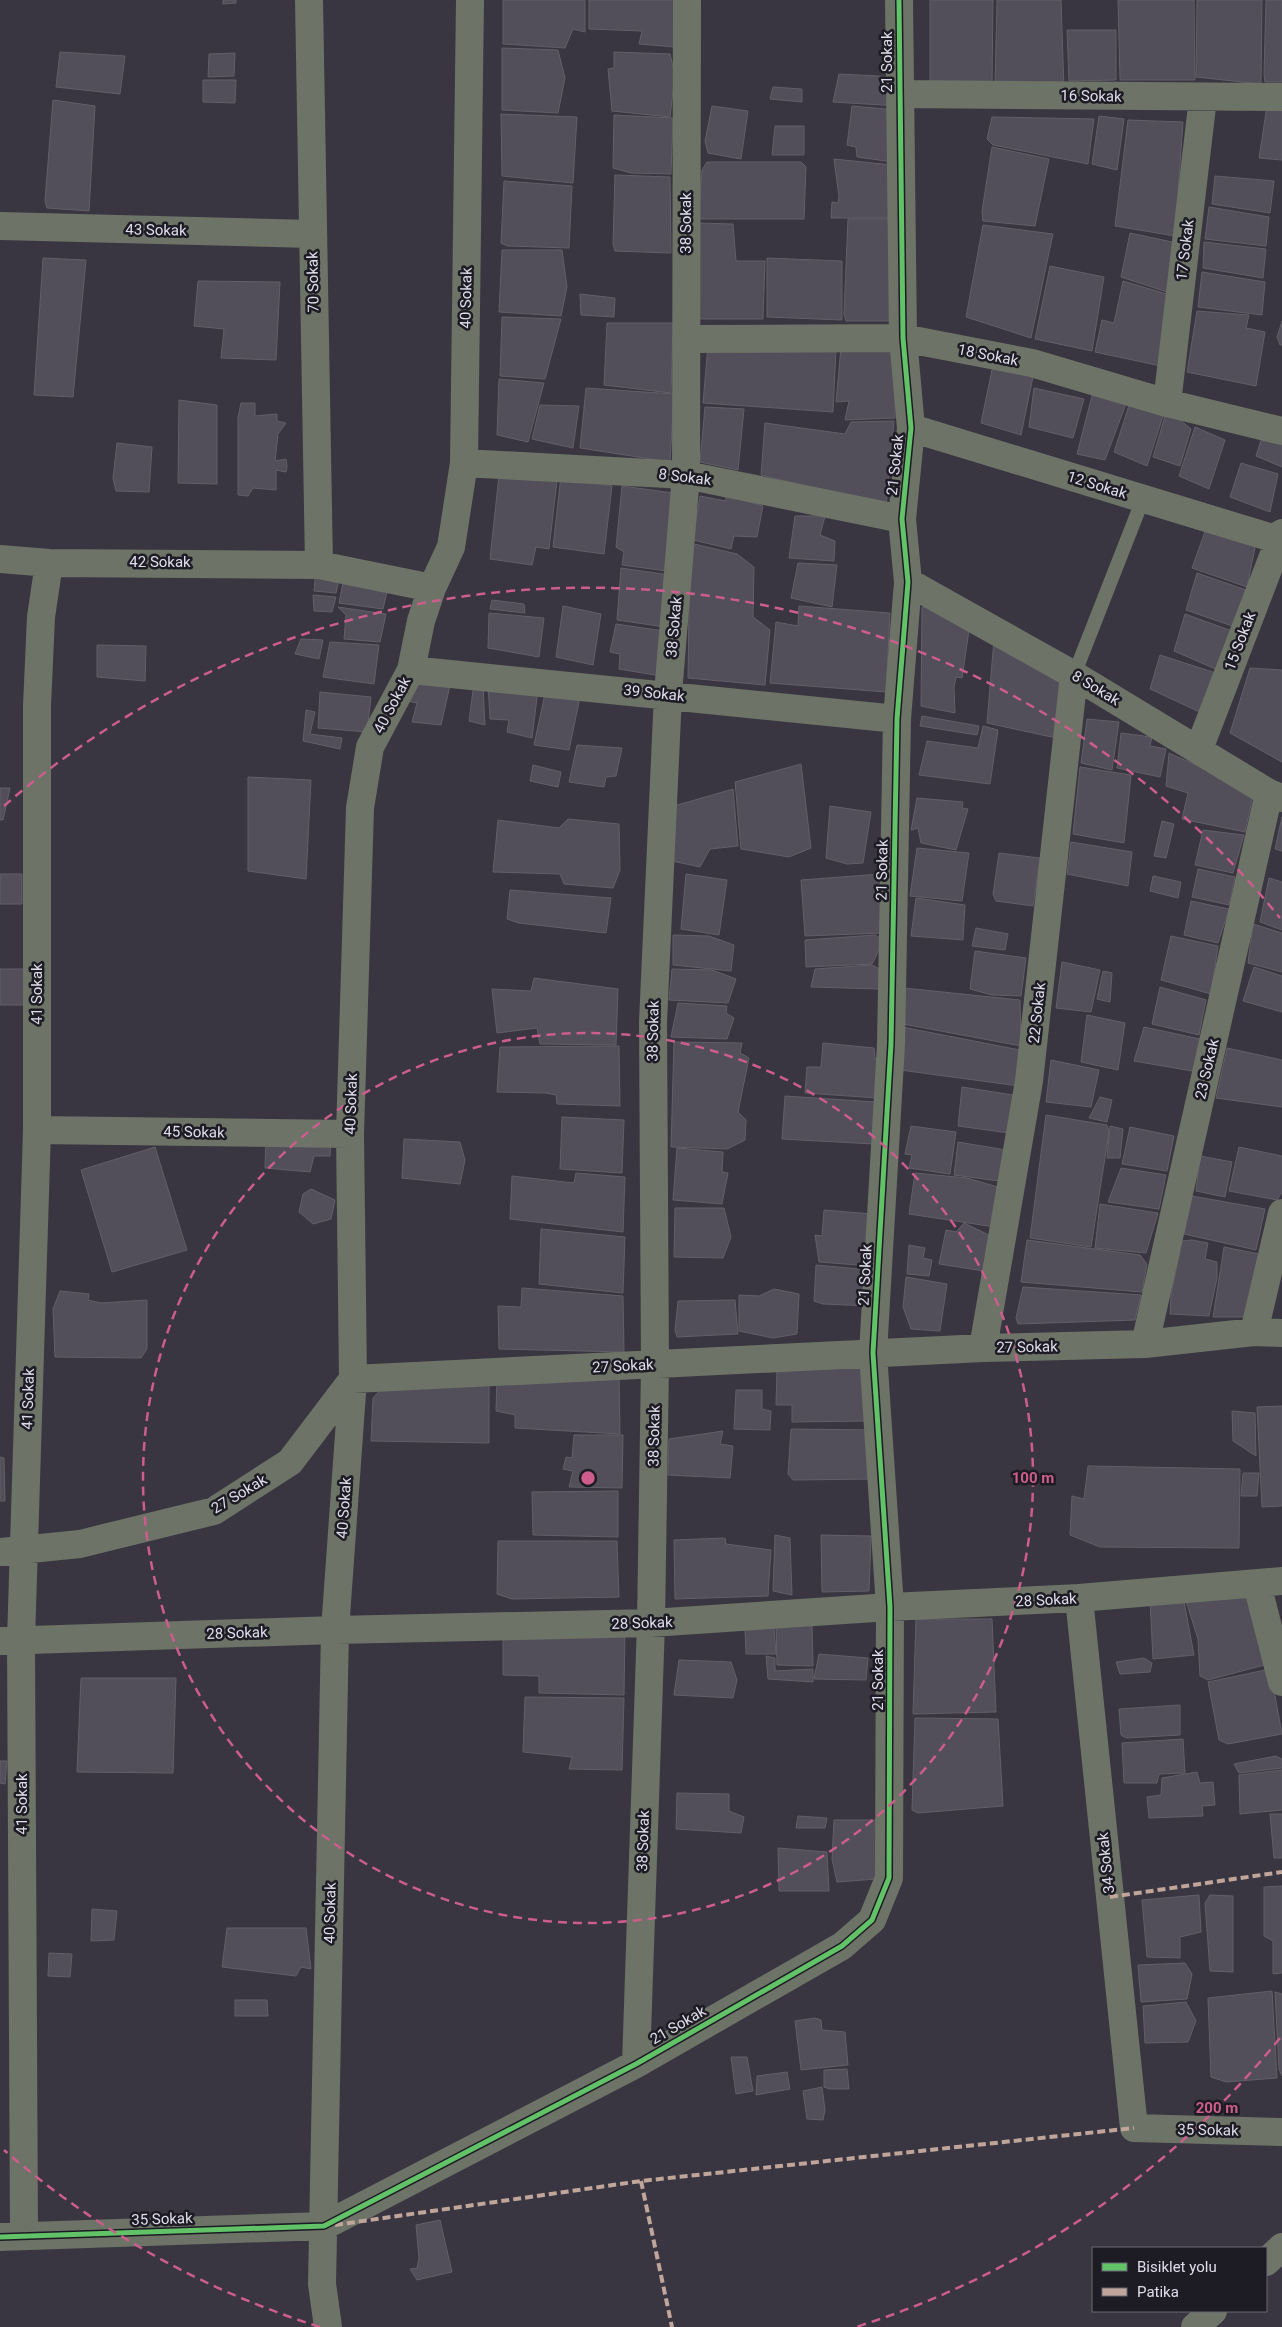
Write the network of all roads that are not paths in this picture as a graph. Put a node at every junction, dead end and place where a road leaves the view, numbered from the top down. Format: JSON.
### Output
{"nodes":[{"id":1,"x":309,"y":0,"type":"edge"},
{"id":2,"x":470,"y":0,"type":"edge"},
{"id":3,"x":687,"y":0,"type":"edge"},
{"id":4,"x":899,"y":0,"type":"edge"},
{"id":5,"x":900,"y":94,"type":"junction"},
{"id":6,"x":1282,"y":96,"type":"edge"},
{"id":7,"x":1203,"y":98,"type":"junction"},
{"id":8,"x":0,"y":226,"type":"edge"},
{"id":9,"x":312,"y":234,"type":"junction"},
{"id":10,"x":903,"y":338,"type":"junction"},
{"id":11,"x":686,"y":339,"type":"junction"},
{"id":12,"x":1168,"y":403,"type":"junction"},
{"id":13,"x":912,"y":428,"type":"junction"},
{"id":14,"x":1282,"y":431,"type":"edge"},
{"id":15,"x":464,"y":463,"type":"junction"},
{"id":16,"x":686,"y":475,"type":"junction"},
{"id":17,"x":1143,"y":499,"type":"junction"},
{"id":18,"x":902,"y":519,"type":"junction"},
{"id":19,"x":1281,"y":538,"type":"edge"},
{"id":20,"x":0,"y":559,"type":"edge"},
{"id":21,"x":49,"y":563,"type":"junction"},
{"id":22,"x":319,"y":565,"type":"junction"},
{"id":23,"x":908,"y":582,"type":"junction"},
{"id":24,"x":432,"y":588,"type":"junction"},
{"id":25,"x":411,"y":670,"type":"junction"},
{"id":26,"x":1074,"y":675,"type":"junction"},
{"id":27,"x":668,"y":694,"type":"junction"},
{"id":28,"x":897,"y":719,"type":"junction"},
{"id":29,"x":1199,"y":749,"type":"junction"},
{"id":30,"x":1275,"y":796,"type":"edge"},
{"id":31,"x":37,"y":1130,"type":"junction"},
{"id":32,"x":350,"y":1134,"type":"junction"},
{"id":33,"x":1282,"y":1213,"type":"edge"},
{"id":34,"x":1254,"y":1332,"type":"junction"},
{"id":35,"x":1282,"y":1333,"type":"edge"},
{"id":36,"x":1145,"y":1344,"type":"junction"},
{"id":37,"x":983,"y":1348,"type":"junction"},
{"id":38,"x":874,"y":1353,"type":"junction"},
{"id":39,"x":655,"y":1365,"type":"junction"},
{"id":40,"x":353,"y":1379,"type":"junction"},
{"id":41,"x":11,"y":1551,"type":"edge"},
{"id":42,"x":1270,"y":1583,"type":"edge"},
{"id":43,"x":1080,"y":1598,"type":"junction"},
{"id":44,"x":890,"y":1608,"type":"junction"},
{"id":45,"x":651,"y":1623,"type":"junction"},
{"id":46,"x":335,"y":1630,"type":"junction"},
{"id":47,"x":10,"y":1641,"type":"edge"},
{"id":48,"x":1282,"y":1682,"type":"edge"},
{"id":49,"x":636,"y":2064,"type":"junction"},
{"id":50,"x":1134,"y":2128,"type":"joint"},
{"id":51,"x":1282,"y":2132,"type":"edge"},
{"id":52,"x":324,"y":2226,"type":"junction"},
{"id":53,"x":12,"y":2237,"type":"edge"},
{"id":54,"x":1282,"y":2247,"type":"edge"},
{"id":55,"x":1267,"y":2261,"type":"edge"},
{"id":56,"x":1211,"y":2312,"type":"edge"},
{"id":57,"x":328,"y":2327,"type":"edge"},
{"id":58,"x":1195,"y":2327,"type":"edge"}],
"edges":[{"from":1,"to":9,"type":"street","name":"70 Sokak"},
{"from":2,"to":15,"type":"street","name":"40 Sokak"},
{"from":3,"to":11,"type":"street","name":"38 Sokak"},
{"from":4,"to":5,"type":"street","name":"21 Sokak"},
{"from":5,"to":7,"type":"street","name":"16 Sokak"},
{"from":5,"to":10,"type":"street","name":"21 Sokak"},
{"from":6,"to":7,"type":"street","name":"16 Sokak"},
{"from":7,"to":12,"type":"street","name":"17 Sokak"},
{"from":8,"to":9,"type":"street","name":"43 Sokak"},
{"from":9,"to":22,"type":"street","name":"70 Sokak"},
{"from":10,"to":11,"type":"street","name":"18 Sokak"},
{"from":10,"to":12,"type":"street","name":"18 Sokak"},
{"from":10,"to":13,"type":"street","name":"21 Sokak"},
{"from":11,"to":16,"type":"street","name":"38 Sokak"},
{"from":12,"to":14,"type":"street","name":"18 Sokak"},
{"from":13,"to":17,"type":"street","name":"12 Sokak"},
{"from":13,"to":18,"type":"street","name":"21 Sokak"},
{"from":15,"to":16,"type":"street","name":"8 Sokak"},
{"from":15,"to":24,"type":"street","name":"40 Sokak"},
{"from":16,"to":18,"type":"street","name":"8 Sokak"},
{"from":16,"to":27,"type":"street","name":"38 Sokak"},
{"from":17,"to":19,"type":"street","name":"12 Sokak"},
{"from":17,"to":26,"type":"lane"},
{"from":18,"to":23,"type":"street","name":"21 Sokak"},
{"from":19,"to":29,"type":"street","name":"15 Sokak"},
{"from":20,"to":21,"type":"street","name":"42 Sokak"},
{"from":21,"to":22,"type":"street","name":"42 Sokak"},
{"from":21,"to":31,"type":"street","name":"41 Sokak"},
{"from":22,"to":24,"type":"street","name":"42 Sokak"},
{"from":23,"to":26,"type":"street","name":"8 Sokak"},
{"from":23,"to":28,"type":"street","name":"21 Sokak"},
{"from":24,"to":25,"type":"street","name":"40 Sokak"},
{"from":25,"to":27,"type":"street","name":"39 Sokak"},
{"from":25,"to":32,"type":"street","name":"40 Sokak"},
{"from":26,"to":29,"type":"street","name":"8 Sokak"},
{"from":26,"to":37,"type":"street","name":"22 Sokak"},
{"from":27,"to":28,"type":"street","name":"39 Sokak"},
{"from":27,"to":39,"type":"street","name":"38 Sokak"},
{"from":28,"to":38,"type":"street","name":"21 Sokak"},
{"from":29,"to":30,"type":"street","name":"8 Sokak"},
{"from":30,"to":36,"type":"street","name":"23 Sokak"},
{"from":31,"to":32,"type":"street","name":"45 Sokak"},
{"from":31,"to":41,"type":"street","name":"41 Sokak"},
{"from":32,"to":40,"type":"street","name":"40 Sokak"},
{"from":33,"to":34,"type":"street"},
{"from":34,"to":35,"type":"street","name":"27 Sokak"},
{"from":34,"to":36,"type":"street","name":"27 Sokak"},
{"from":36,"to":37,"type":"street","name":"27 Sokak"},
{"from":37,"to":38,"type":"street","name":"27 Sokak"},
{"from":38,"to":39,"type":"street","name":"27 Sokak"},
{"from":38,"to":44,"type":"street","name":"21 Sokak"},
{"from":39,"to":40,"type":"street","name":"27 Sokak"},
{"from":39,"to":45,"type":"street","name":"38 Sokak"},
{"from":40,"to":41,"type":"street","name":"27 Sokak"},
{"from":40,"to":46,"type":"street","name":"40 Sokak"},
{"from":41,"to":47,"type":"street","name":"41 Sokak"},
{"from":42,"to":43,"type":"street","name":"28 Sokak"},
{"from":42,"to":48,"type":"street"},
{"from":43,"to":44,"type":"street","name":"28 Sokak"},
{"from":43,"to":50,"type":"street","name":"34 Sokak"},
{"from":44,"to":45,"type":"street","name":"28 Sokak"},
{"from":44,"to":49,"type":"street","name":"21 Sokak"},
{"from":45,"to":46,"type":"street","name":"28 Sokak"},
{"from":45,"to":49,"type":"street","name":"38 Sokak"},
{"from":46,"to":47,"type":"street","name":"28 Sokak"},
{"from":46,"to":52,"type":"street","name":"40 Sokak"},
{"from":47,"to":53,"type":"street","name":"41 Sokak"},
{"from":49,"to":52,"type":"street","name":"21 Sokak"},
{"from":50,"to":51,"type":"street","name":"35 Sokak"},
{"from":52,"to":53,"type":"street","name":"35 Sokak"},
{"from":52,"to":57,"type":"street","name":"40 Sokak"},
{"from":54,"to":55,"type":"main road"},
{"from":56,"to":58,"type":"main road"}]}
